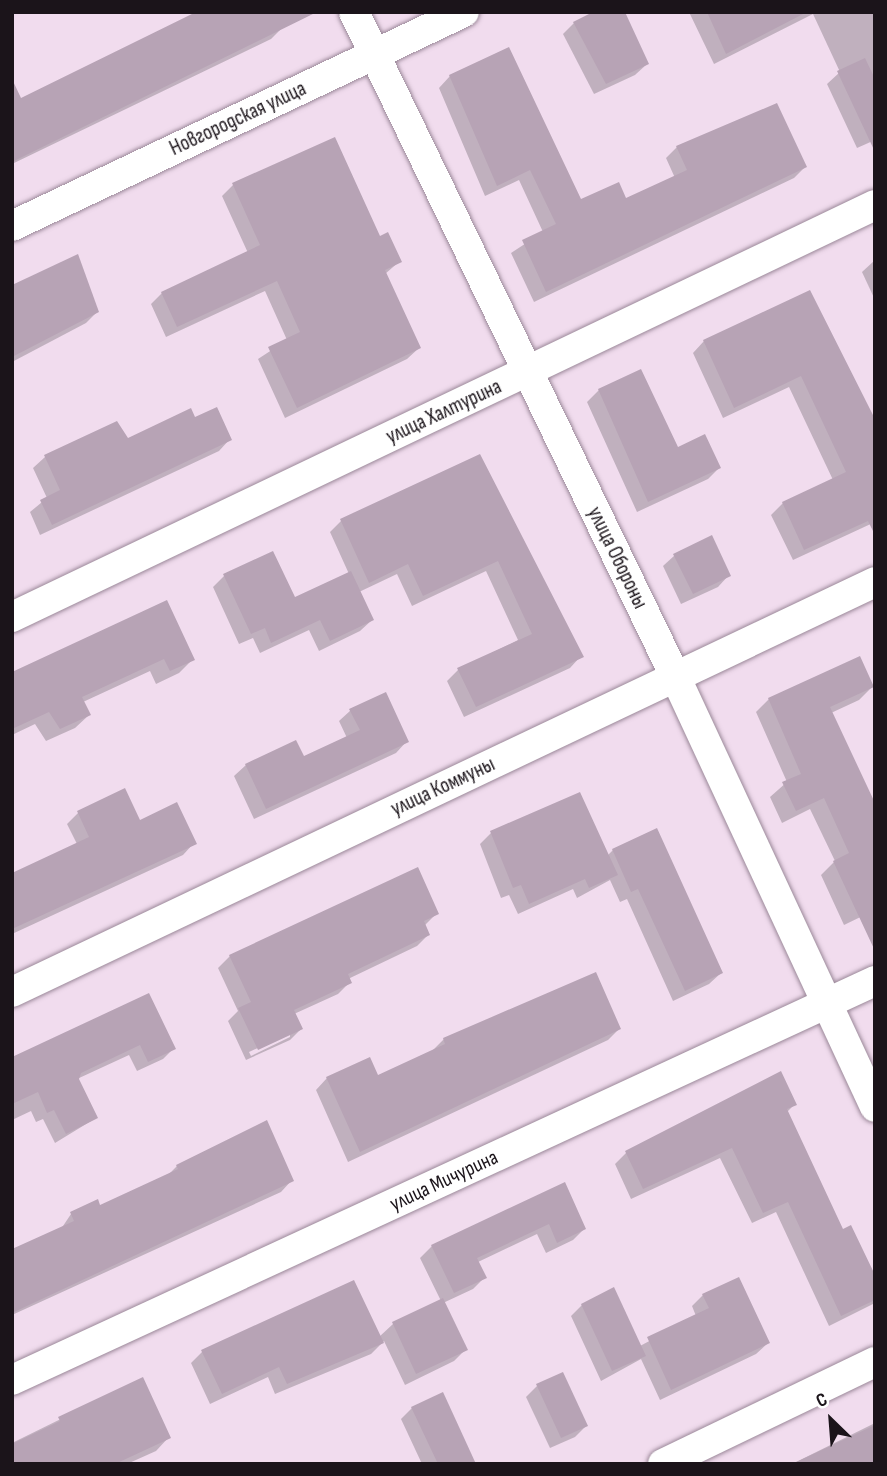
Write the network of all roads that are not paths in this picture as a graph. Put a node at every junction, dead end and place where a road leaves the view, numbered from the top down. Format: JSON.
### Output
{"nodes":[{"id":1,"x":354,"y":12,"type":"edge"},
{"id":2,"x":464,"y":12,"type":"edge"},
{"id":3,"x":374,"y":55,"type":"junction"},
{"id":4,"x":875,"y":205,"type":"edge"},
{"id":5,"x":12,"y":226,"type":"edge"},
{"id":6,"x":525,"y":373,"type":"junction"},
{"id":7,"x":875,"y":582,"type":"edge"},
{"id":8,"x":12,"y":617,"type":"edge"},
{"id":9,"x":676,"y":676,"type":"junction"},
{"id":10,"x":875,"y":981,"type":"edge"},
{"id":11,"x":12,"y":992,"type":"edge"},
{"id":12,"x":828,"y":1004,"type":"junction"},
{"id":13,"x":875,"y":1107,"type":"edge"},
{"id":14,"x":875,"y":1362,"type":"edge"},
{"id":15,"x":12,"y":1380,"type":"edge"},
{"id":16,"x":663,"y":1464,"type":"edge"}],
"edges":[{"from":1,"to":3,"type":"street","name":"улица Обороны"},
{"from":2,"to":3,"type":"street","name":"Новгородская улица"},
{"from":3,"to":5,"type":"street","name":"Новгородская улица"},
{"from":3,"to":6,"type":"street","name":"улица Обороны"},
{"from":4,"to":6,"type":"street","name":"улица Халтурина"},
{"from":6,"to":8,"type":"street","name":"улица Халтурина"},
{"from":6,"to":9,"type":"street","name":"улица Обороны"},
{"from":7,"to":9,"type":"street","name":"улица Коммуны"},
{"from":9,"to":11,"type":"street","name":"улица Коммуны"},
{"from":9,"to":12,"type":"street","name":"улица Обороны"},
{"from":10,"to":12,"type":"street","name":"улица Мичурина"},
{"from":12,"to":13,"type":"street","name":"улица Обороны"},
{"from":12,"to":15,"type":"street","name":"улица Мичурина"},
{"from":14,"to":16,"type":"street"}]}
